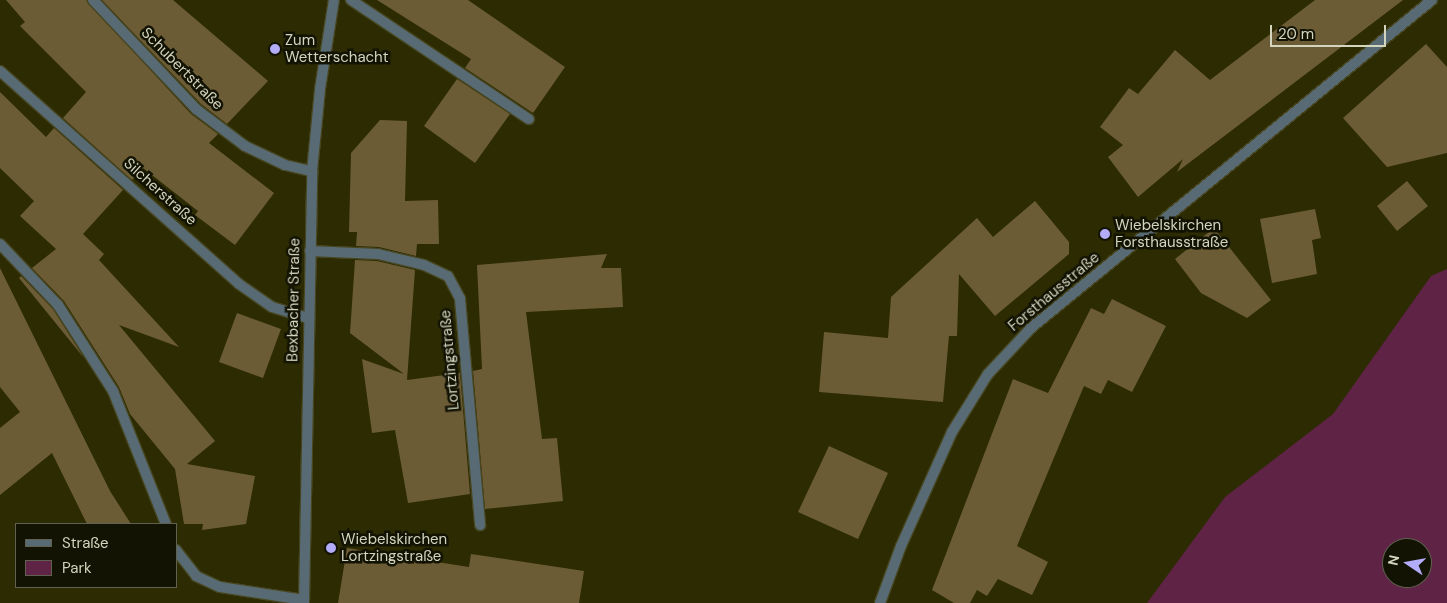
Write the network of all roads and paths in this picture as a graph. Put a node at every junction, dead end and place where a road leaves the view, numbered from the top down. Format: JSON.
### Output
{"nodes":[{"id":1,"x":93,"y":0,"type":"edge"},
{"id":2,"x":334,"y":0,"type":"edge"},
{"id":3,"x":351,"y":0,"type":"edge"},
{"id":4,"x":1432,"y":0,"type":"edge"},
{"id":5,"x":0,"y":71,"type":"edge"},
{"id":6,"x":529,"y":119,"type":"dead end"},
{"id":7,"x":312,"y":171,"type":"junction"},
{"id":8,"x":0,"y":244,"type":"edge"},
{"id":9,"x":310,"y":251,"type":"junction"},
{"id":10,"x":309,"y":318,"type":"junction"},
{"id":11,"x":166,"y":523,"type":"edge"},
{"id":12,"x":480,"y":525,"type":"dead end"},
{"id":13,"x":178,"y":553,"type":"edge"},
{"id":14,"x":304,"y":601,"type":"edge"},
{"id":15,"x":880,"y":603,"type":"edge"}],
"edges":[{"from":1,"to":7,"type":"street","name":"Schubertstraße"},
{"from":2,"to":7,"type":"street","name":"Bexbacher Straße"},
{"from":3,"to":6,"type":"street"},
{"from":4,"to":15,"type":"street","name":"Forsthausstraße"},
{"from":5,"to":10,"type":"street","name":"Silcherstraße"},
{"from":7,"to":9,"type":"street","name":"Bexbacher Straße"},
{"from":8,"to":11,"type":"street"},
{"from":9,"to":10,"type":"street","name":"Bexbacher Straße"},
{"from":9,"to":12,"type":"street","name":"Lortzingstraße"},
{"from":10,"to":14,"type":"street","name":"Bexbacher Straße"},
{"from":13,"to":14,"type":"street"}]}
